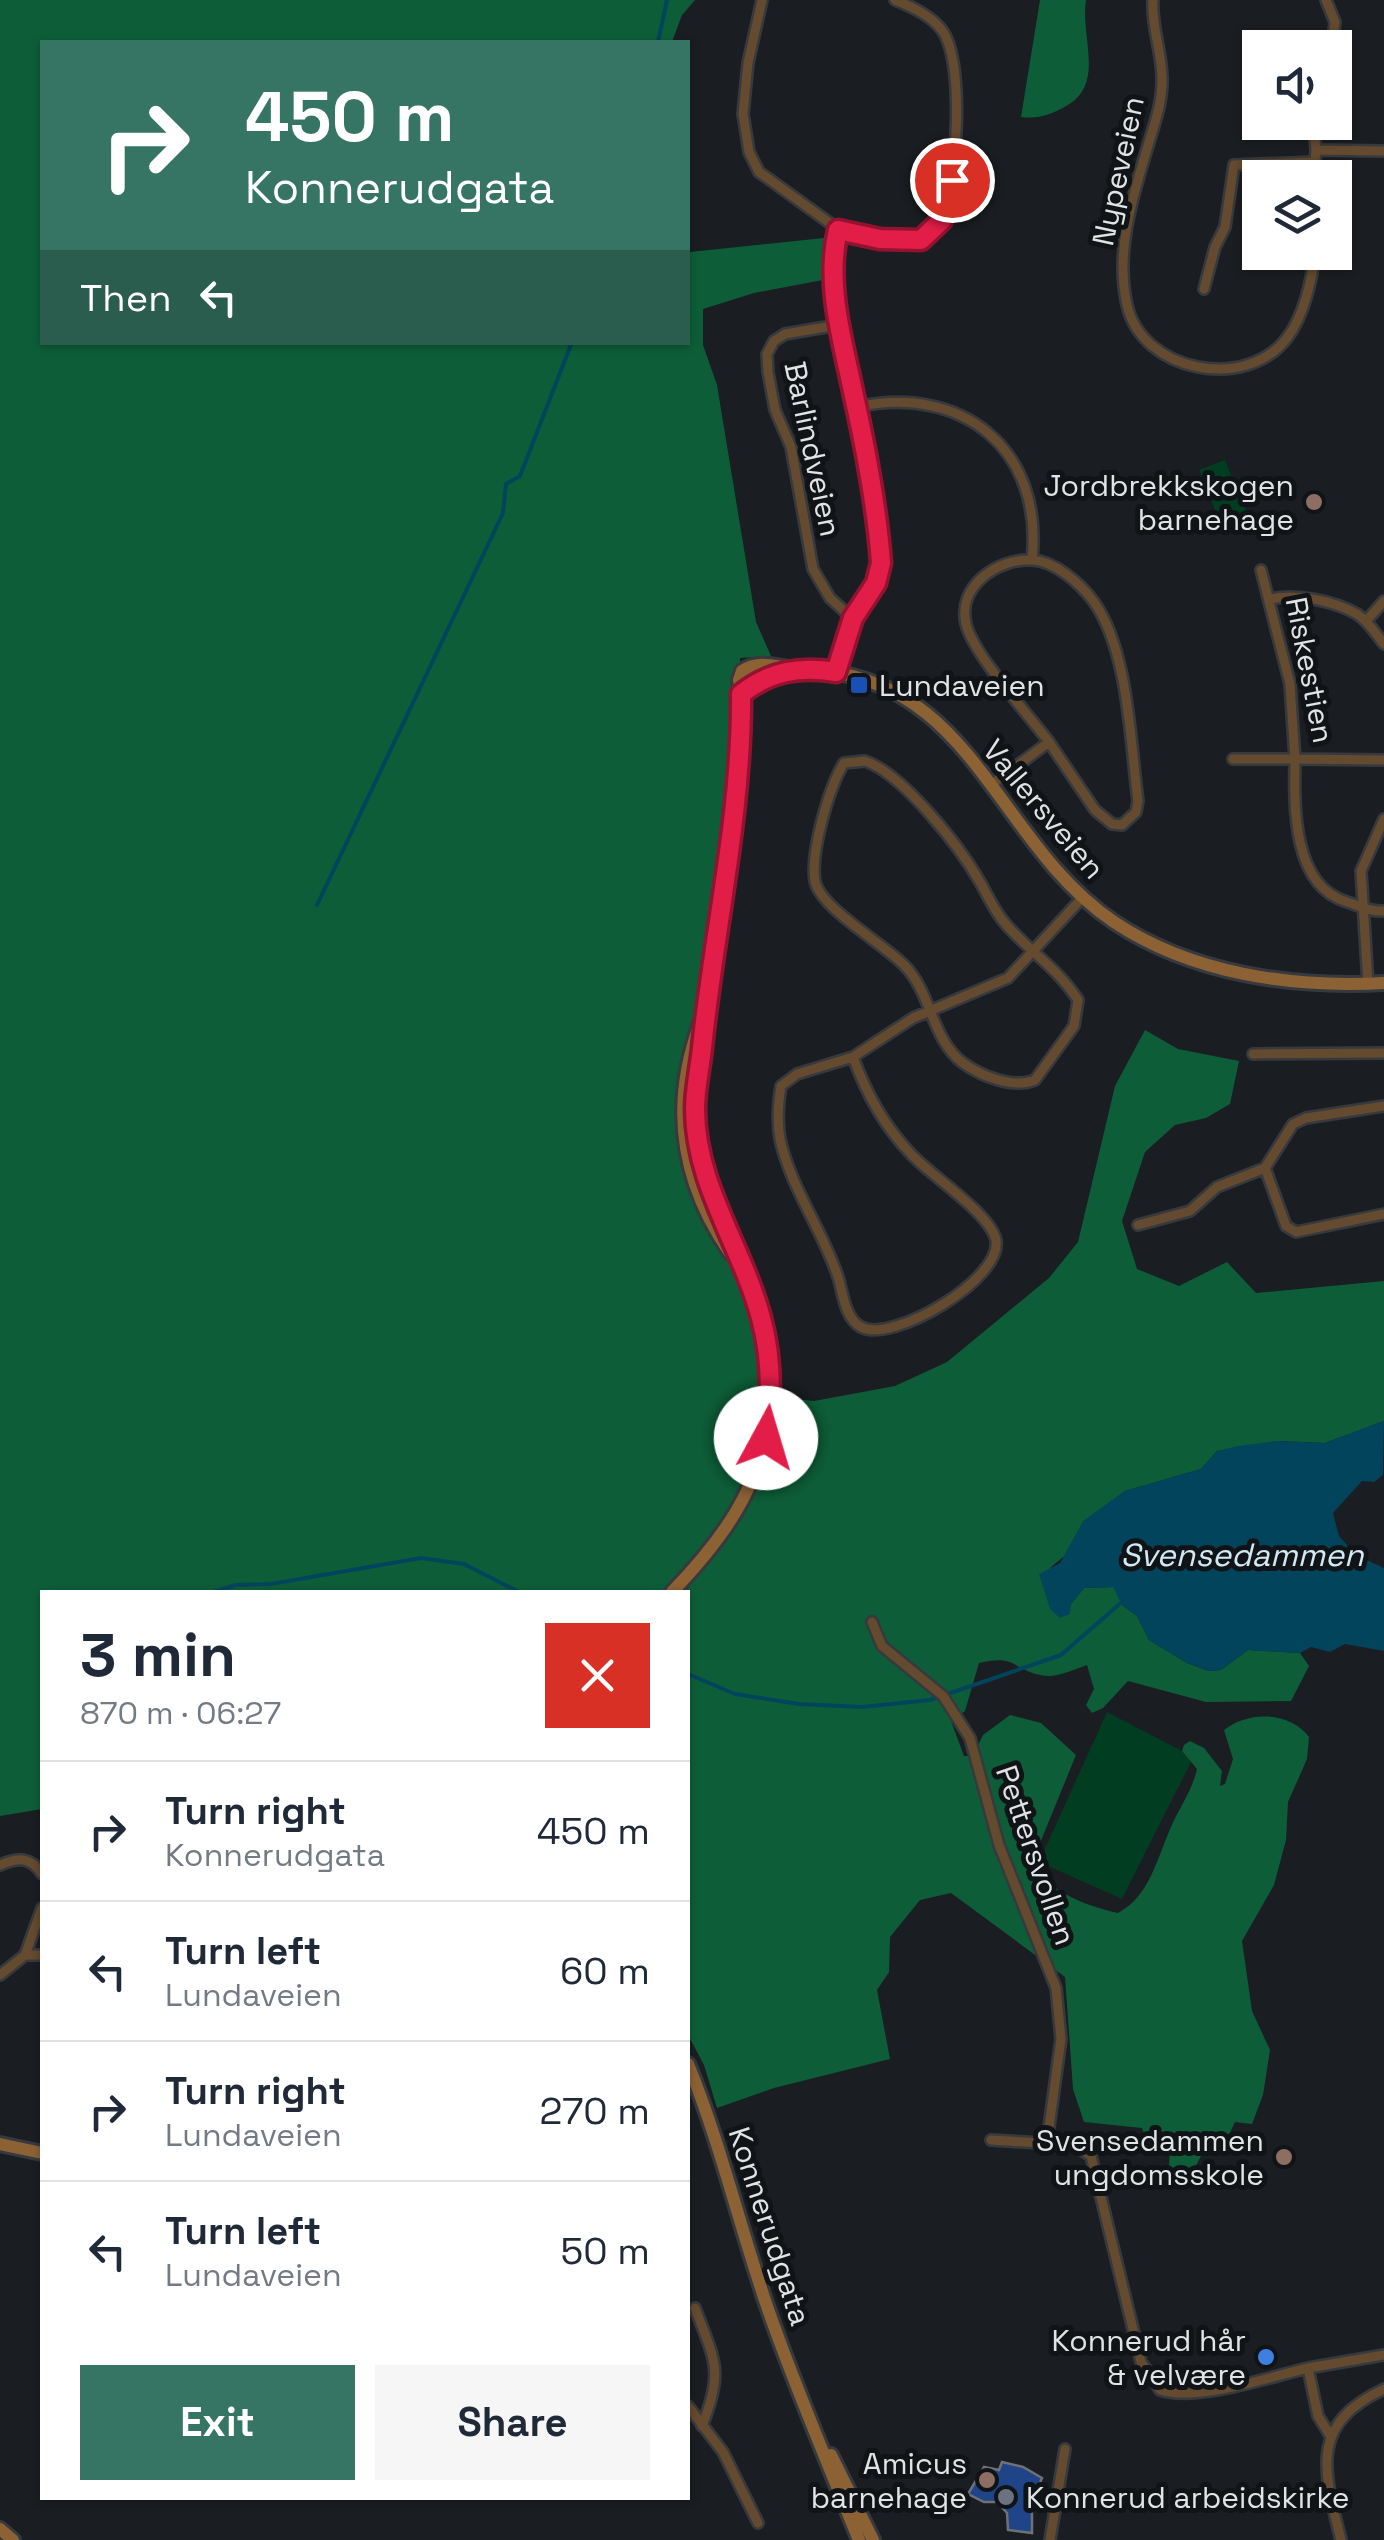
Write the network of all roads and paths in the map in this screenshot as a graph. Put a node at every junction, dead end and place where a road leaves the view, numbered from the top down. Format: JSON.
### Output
{"nodes":[{"id":1,"x":762,"y":0,"type":"edge"},
{"id":2,"x":895,"y":0,"type":"edge"},
{"id":3,"x":1153,"y":0,"type":"edge"},
{"id":4,"x":1326,"y":0,"type":"edge"},
{"id":5,"x":1333,"y":30,"type":"edge"},
{"id":6,"x":1315,"y":140,"type":"edge"},
{"id":7,"x":1316,"y":150,"type":"junction"},
{"id":8,"x":1384,"y":151,"type":"edge"},
{"id":9,"x":1315,"y":160,"type":"edge"},
{"id":10,"x":1242,"y":165,"type":"edge"},
{"id":11,"x":838,"y":230,"type":"junction"},
{"id":12,"x":1311,"y":270,"type":"edge"},
{"id":13,"x":1204,"y":289,"type":"dead end"},
{"id":14,"x":838,"y":325,"type":"junction"},
{"id":15,"x":857,"y":407,"type":"junction"},
{"id":16,"x":1032,"y":560,"type":"junction"},
{"id":17,"x":1261,"y":570,"type":"dead end"},
{"id":18,"x":1271,"y":599,"type":"junction"},
{"id":19,"x":1384,"y":601,"type":"edge"},
{"id":20,"x":853,"y":618,"type":"junction"},
{"id":21,"x":1366,"y":621,"type":"junction"},
{"id":22,"x":1384,"y":644,"type":"edge"},
{"id":23,"x":836,"y":672,"type":"junction"},
{"id":24,"x":1049,"y":742,"type":"junction"},
{"id":25,"x":1233,"y":759,"type":"dead end"},
{"id":26,"x":1296,"y":759,"type":"junction"},
{"id":27,"x":1384,"y":760,"type":"edge"},
{"id":28,"x":991,"y":784,"type":"junction"},
{"id":29,"x":1384,"y":819,"type":"edge"},
{"id":30,"x":1084,"y":898,"type":"junction"},
{"id":31,"x":1363,"y":909,"type":"junction"},
{"id":32,"x":1384,"y":911,"type":"edge"},
{"id":33,"x":1034,"y":952,"type":"junction"},
{"id":34,"x":1384,"y":983,"type":"edge"},
{"id":35,"x":1368,"y":984,"type":"junction"},
{"id":36,"x":932,"y":1011,"type":"junction"},
{"id":37,"x":1253,"y":1054,"type":"dead end"},
{"id":38,"x":1384,"y":1054,"type":"edge"},
{"id":39,"x":853,"y":1057,"type":"junction"},
{"id":40,"x":1384,"y":1106,"type":"edge"},
{"id":41,"x":1265,"y":1168,"type":"junction"},
{"id":42,"x":1384,"y":1214,"type":"edge"},
{"id":43,"x":1138,"y":1225,"type":"dead end"},
{"id":44,"x":674,"y":1590,"type":"edge"},
{"id":45,"x":872,"y":1622,"type":"dead end"},
{"id":46,"x":0,"y":1865,"type":"edge"},
{"id":47,"x":40,"y":1871,"type":"edge"},
{"id":48,"x":40,"y":1914,"type":"edge"},
{"id":49,"x":26,"y":1955,"type":"junction"},
{"id":50,"x":40,"y":1955,"type":"edge"},
{"id":51,"x":0,"y":1975,"type":"edge"},
{"id":52,"x":690,"y":2070,"type":"edge"},
{"id":53,"x":991,"y":2140,"type":"dead end"},
{"id":54,"x":1047,"y":2142,"type":"junction"},
{"id":55,"x":0,"y":2144,"type":"edge"},
{"id":56,"x":40,"y":2153,"type":"edge"},
{"id":57,"x":695,"y":2308,"type":"dead end"},
{"id":58,"x":1384,"y":2355,"type":"edge"},
{"id":59,"x":1308,"y":2368,"type":"junction"},
{"id":60,"x":1384,"y":2388,"type":"edge"},
{"id":61,"x":805,"y":2404,"type":"junction"},
{"id":62,"x":690,"y":2409,"type":"edge"},
{"id":63,"x":702,"y":2426,"type":"junction"},
{"id":64,"x":1330,"y":2435,"type":"junction"},
{"id":65,"x":1065,"y":2449,"type":"dead end"},
{"id":66,"x":758,"y":2524,"type":"dead end"},
{"id":67,"x":0,"y":2528,"type":"edge"},
{"id":68,"x":13,"y":2540,"type":"edge"},
{"id":69,"x":858,"y":2540,"type":"edge"},
{"id":70,"x":873,"y":2540,"type":"edge"},
{"id":71,"x":1050,"y":2540,"type":"edge"},
{"id":72,"x":1341,"y":2540,"type":"edge"}],
"edges":[{"from":1,"to":11,"type":"street"},
{"from":2,"to":11,"type":"street"},
{"from":3,"to":12,"type":"street","name":"Nypeveien"},
{"from":4,"to":5,"type":"street"},
{"from":6,"to":7,"type":"street"},
{"from":7,"to":8,"type":"street"},
{"from":7,"to":9,"type":"street"},
{"from":10,"to":13,"type":"street"},
{"from":11,"to":14,"type":"street"},
{"from":14,"to":15,"type":"street"},
{"from":14,"to":20,"type":"street","name":"Barlindveien"},
{"from":15,"to":16,"type":"street"},
{"from":15,"to":20,"type":"street"},
{"from":16,"to":24,"type":"street"},
{"from":16,"to":24,"type":"street"},
{"from":17,"to":18,"type":"street","name":"Riskestien"},
{"from":18,"to":21,"type":"street"},
{"from":18,"to":26,"type":"street","name":"Riskestien"},
{"from":19,"to":21,"type":"street"},
{"from":20,"to":23,"type":"street"},
{"from":21,"to":22,"type":"street"},
{"from":23,"to":28,"type":"main road","name":"Vallersveien"},
{"from":23,"to":44,"type":"main road","name":"Vallersveien"},
{"from":24,"to":28,"type":"street"},
{"from":25,"to":26,"type":"street"},
{"from":26,"to":27,"type":"street","name":"Riskestien"},
{"from":26,"to":31,"type":"street"},
{"from":28,"to":30,"type":"main road","name":"Vallersveien"},
{"from":29,"to":31,"type":"street"},
{"from":30,"to":33,"type":"street"},
{"from":30,"to":35,"type":"main road","name":"Vallersveien"},
{"from":31,"to":32,"type":"street"},
{"from":31,"to":35,"type":"street"},
{"from":33,"to":36,"type":"street"},
{"from":33,"to":36,"type":"street"},
{"from":33,"to":36,"type":"street"},
{"from":34,"to":35,"type":"main road","name":"Vallersveien"},
{"from":36,"to":39,"type":"street"},
{"from":37,"to":38,"type":"street"},
{"from":39,"to":39,"type":"street"},
{"from":40,"to":41,"type":"street"},
{"from":41,"to":42,"type":"street"},
{"from":41,"to":43,"type":"street"},
{"from":45,"to":54,"type":"street","name":"Pettersvollen"},
{"from":46,"to":47,"type":"street"},
{"from":48,"to":49,"type":"street"},
{"from":49,"to":50,"type":"street"},
{"from":49,"to":51,"type":"street"},
{"from":52,"to":61,"type":"main road","name":"Konnerudgata"},
{"from":53,"to":54,"type":"street"},
{"from":54,"to":59,"type":"street"},
{"from":55,"to":56,"type":"main road"},
{"from":57,"to":63,"type":"street"},
{"from":58,"to":59,"type":"street"},
{"from":59,"to":64,"type":"street"},
{"from":60,"to":64,"type":"street"},
{"from":61,"to":69,"type":"main road","name":"Konnerudgata"},
{"from":61,"to":70,"type":"main road","name":"Konnerudgata"},
{"from":62,"to":63,"type":"street"},
{"from":63,"to":66,"type":"street"},
{"from":64,"to":72,"type":"street"},
{"from":65,"to":71,"type":"street"},
{"from":67,"to":68,"type":"main road"}]}
